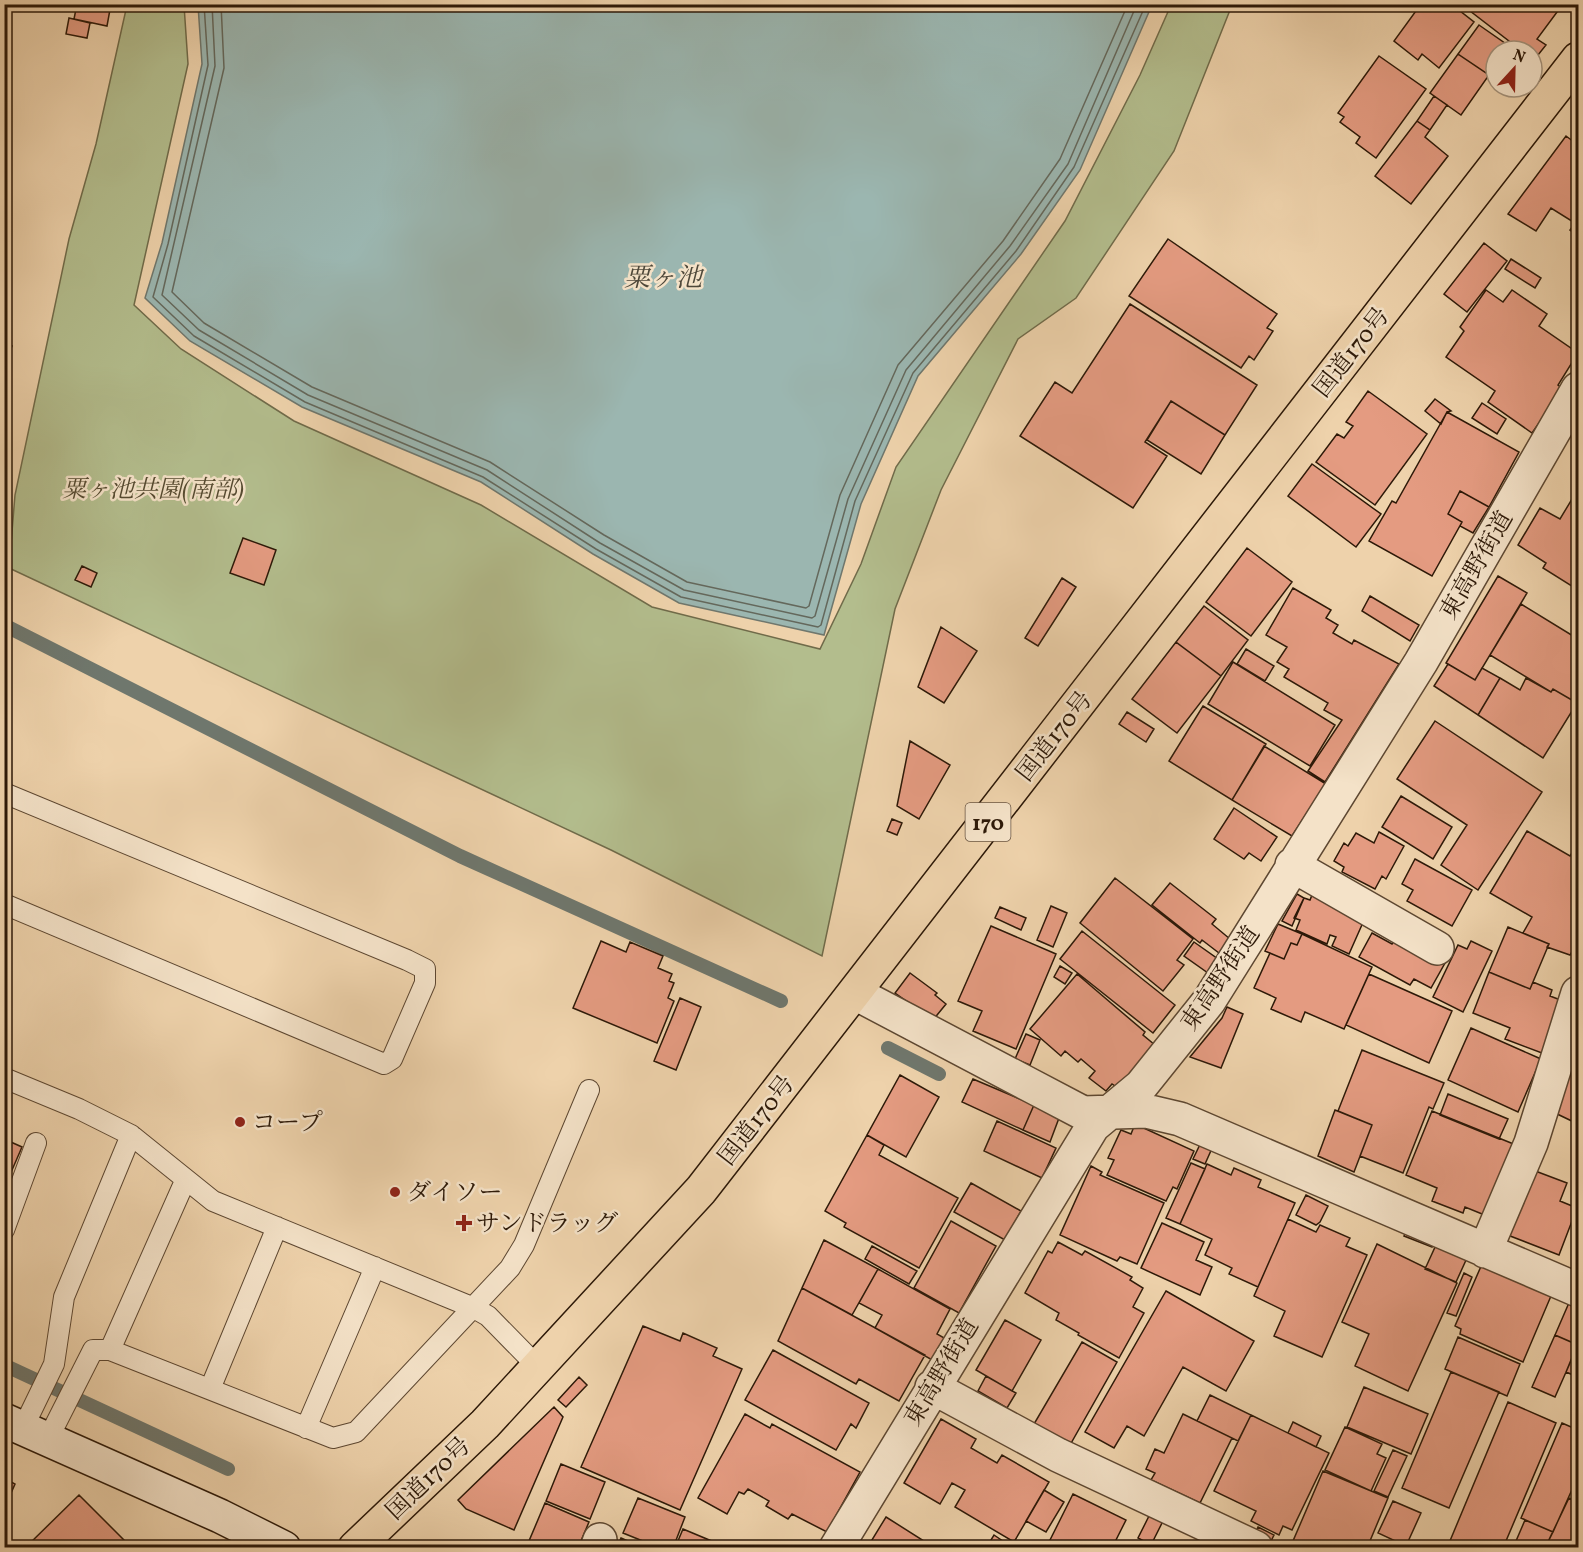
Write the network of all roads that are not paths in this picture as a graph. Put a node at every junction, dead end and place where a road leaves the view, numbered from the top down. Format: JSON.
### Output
{"nodes":[{"id":1,"x":1578,"y":59,"type":"edge"},
{"id":2,"x":1578,"y":389,"type":"edge"},
{"id":3,"x":4,"y":792,"type":"edge"},
{"id":4,"x":1292,"y":866,"type":"junction"},
{"id":5,"x":4,"y":904,"type":"edge"},
{"id":6,"x":1437,"y":948,"type":"dead end"},
{"id":7,"x":855,"y":993,"type":"junction"},
{"id":8,"x":1578,"y":993,"type":"edge"},
{"id":9,"x":4,"y":1078,"type":"edge"},
{"id":10,"x":589,"y":1090,"type":"dead end"},
{"id":11,"x":1107,"y":1113,"type":"junction"},
{"id":12,"x":132,"y":1135,"type":"junction"},
{"id":13,"x":36,"y":1143,"type":"dead end"},
{"id":14,"x":185,"y":1180,"type":"junction"},
{"id":15,"x":277,"y":1227,"type":"junction"},
{"id":16,"x":4,"y":1230,"type":"edge"},
{"id":17,"x":1485,"y":1251,"type":"junction"},
{"id":18,"x":375,"y":1267,"type":"junction"},
{"id":19,"x":1578,"y":1290,"type":"edge"},
{"id":20,"x":474,"y":1308,"type":"junction"},
{"id":21,"x":110,"y":1350,"type":"junction"},
{"id":22,"x":538,"y":1368,"type":"junction"},
{"id":23,"x":932,"y":1387,"type":"junction"},
{"id":24,"x":210,"y":1389,"type":"junction"},
{"id":25,"x":306,"y":1428,"type":"junction"},
{"id":26,"x":25,"y":1429,"type":"edge"},
{"id":27,"x":284,"y":1548,"type":"edge"},
{"id":28,"x":355,"y":1548,"type":"edge"},
{"id":29,"x":836,"y":1548,"type":"edge"},
{"id":30,"x":1256,"y":1548,"type":"edge"}],
"edges":[{"from":1,"to":7,"type":"highway","name":"国道170号","number":"170"},
{"from":2,"to":4,"type":"street","name":"東高野街道"},
{"from":3,"to":5,"type":"lane"},
{"from":4,"to":6,"type":"street"},
{"from":4,"to":11,"type":"street","name":"東高野街道"},
{"from":7,"to":11,"type":"street"},
{"from":7,"to":22,"type":"highway","name":"国道170号","number":"170"},
{"from":8,"to":17,"type":"street"},
{"from":9,"to":12,"type":"lane"},
{"from":10,"to":20,"type":"lane"},
{"from":11,"to":17,"type":"street"},
{"from":11,"to":23,"type":"street","name":"東高野街道"},
{"from":12,"to":14,"type":"lane"},
{"from":12,"to":26,"type":"lane"},
{"from":13,"to":16,"type":"lane"},
{"from":14,"to":15,"type":"lane"},
{"from":14,"to":21,"type":"lane"},
{"from":15,"to":18,"type":"lane"},
{"from":15,"to":24,"type":"lane"},
{"from":17,"to":19,"type":"street"},
{"from":18,"to":20,"type":"lane"},
{"from":18,"to":25,"type":"lane"},
{"from":20,"to":22,"type":"lane"},
{"from":20,"to":25,"type":"lane"},
{"from":21,"to":24,"type":"lane"},
{"from":21,"to":26,"type":"lane"},
{"from":22,"to":28,"type":"highway","name":"国道170号","number":"170"},
{"from":23,"to":29,"type":"street","name":"東高野街道"},
{"from":23,"to":30,"type":"street"},
{"from":24,"to":25,"type":"lane"},
{"from":26,"to":27,"type":"street"}]}
